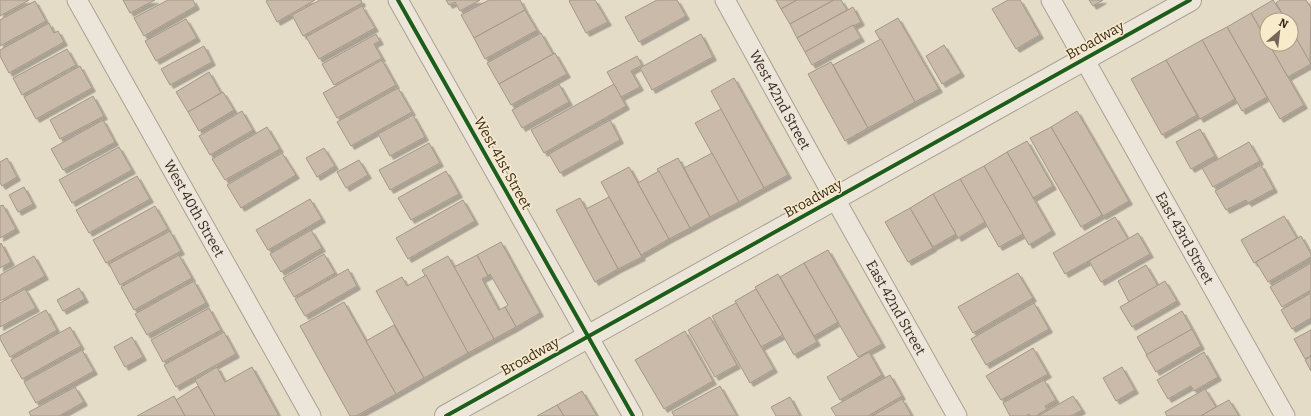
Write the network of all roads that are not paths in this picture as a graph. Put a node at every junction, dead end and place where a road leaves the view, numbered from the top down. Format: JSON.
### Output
{"nodes":[{"id":1,"x":77,"y":0,"type":"edge"},
{"id":2,"x":398,"y":0,"type":"edge"},
{"id":3,"x":725,"y":0,"type":"edge"},
{"id":4,"x":1051,"y":0,"type":"edge"},
{"id":5,"x":1190,"y":0,"type":"edge"},
{"id":6,"x":1084,"y":59,"type":"junction"},
{"id":7,"x":835,"y":199,"type":"junction"},
{"id":8,"x":588,"y":336,"type":"junction"},
{"id":9,"x":311,"y":416,"type":"edge"},
{"id":10,"x":446,"y":416,"type":"edge"},
{"id":11,"x":633,"y":416,"type":"edge"},
{"id":12,"x":958,"y":416,"type":"edge"},
{"id":13,"x":1285,"y":416,"type":"edge"}],
"edges":[{"from":1,"to":9,"type":"street","name":"West 40th Street"},
{"from":2,"to":8,"type":"street","name":"West 41st Street"},
{"from":3,"to":7,"type":"street","name":"West 42nd Street"},
{"from":4,"to":6,"type":"street","name":"East 43rd Street"},
{"from":5,"to":6,"type":"street","name":"Broadway"},
{"from":6,"to":7,"type":"street","name":"Broadway"},
{"from":6,"to":13,"type":"street","name":"East 43rd Street"},
{"from":7,"to":8,"type":"street","name":"Broadway"},
{"from":7,"to":12,"type":"street","name":"East 42nd Street"},
{"from":8,"to":10,"type":"street","name":"Broadway"},
{"from":8,"to":11,"type":"street","name":"West 41st Street"}]}
